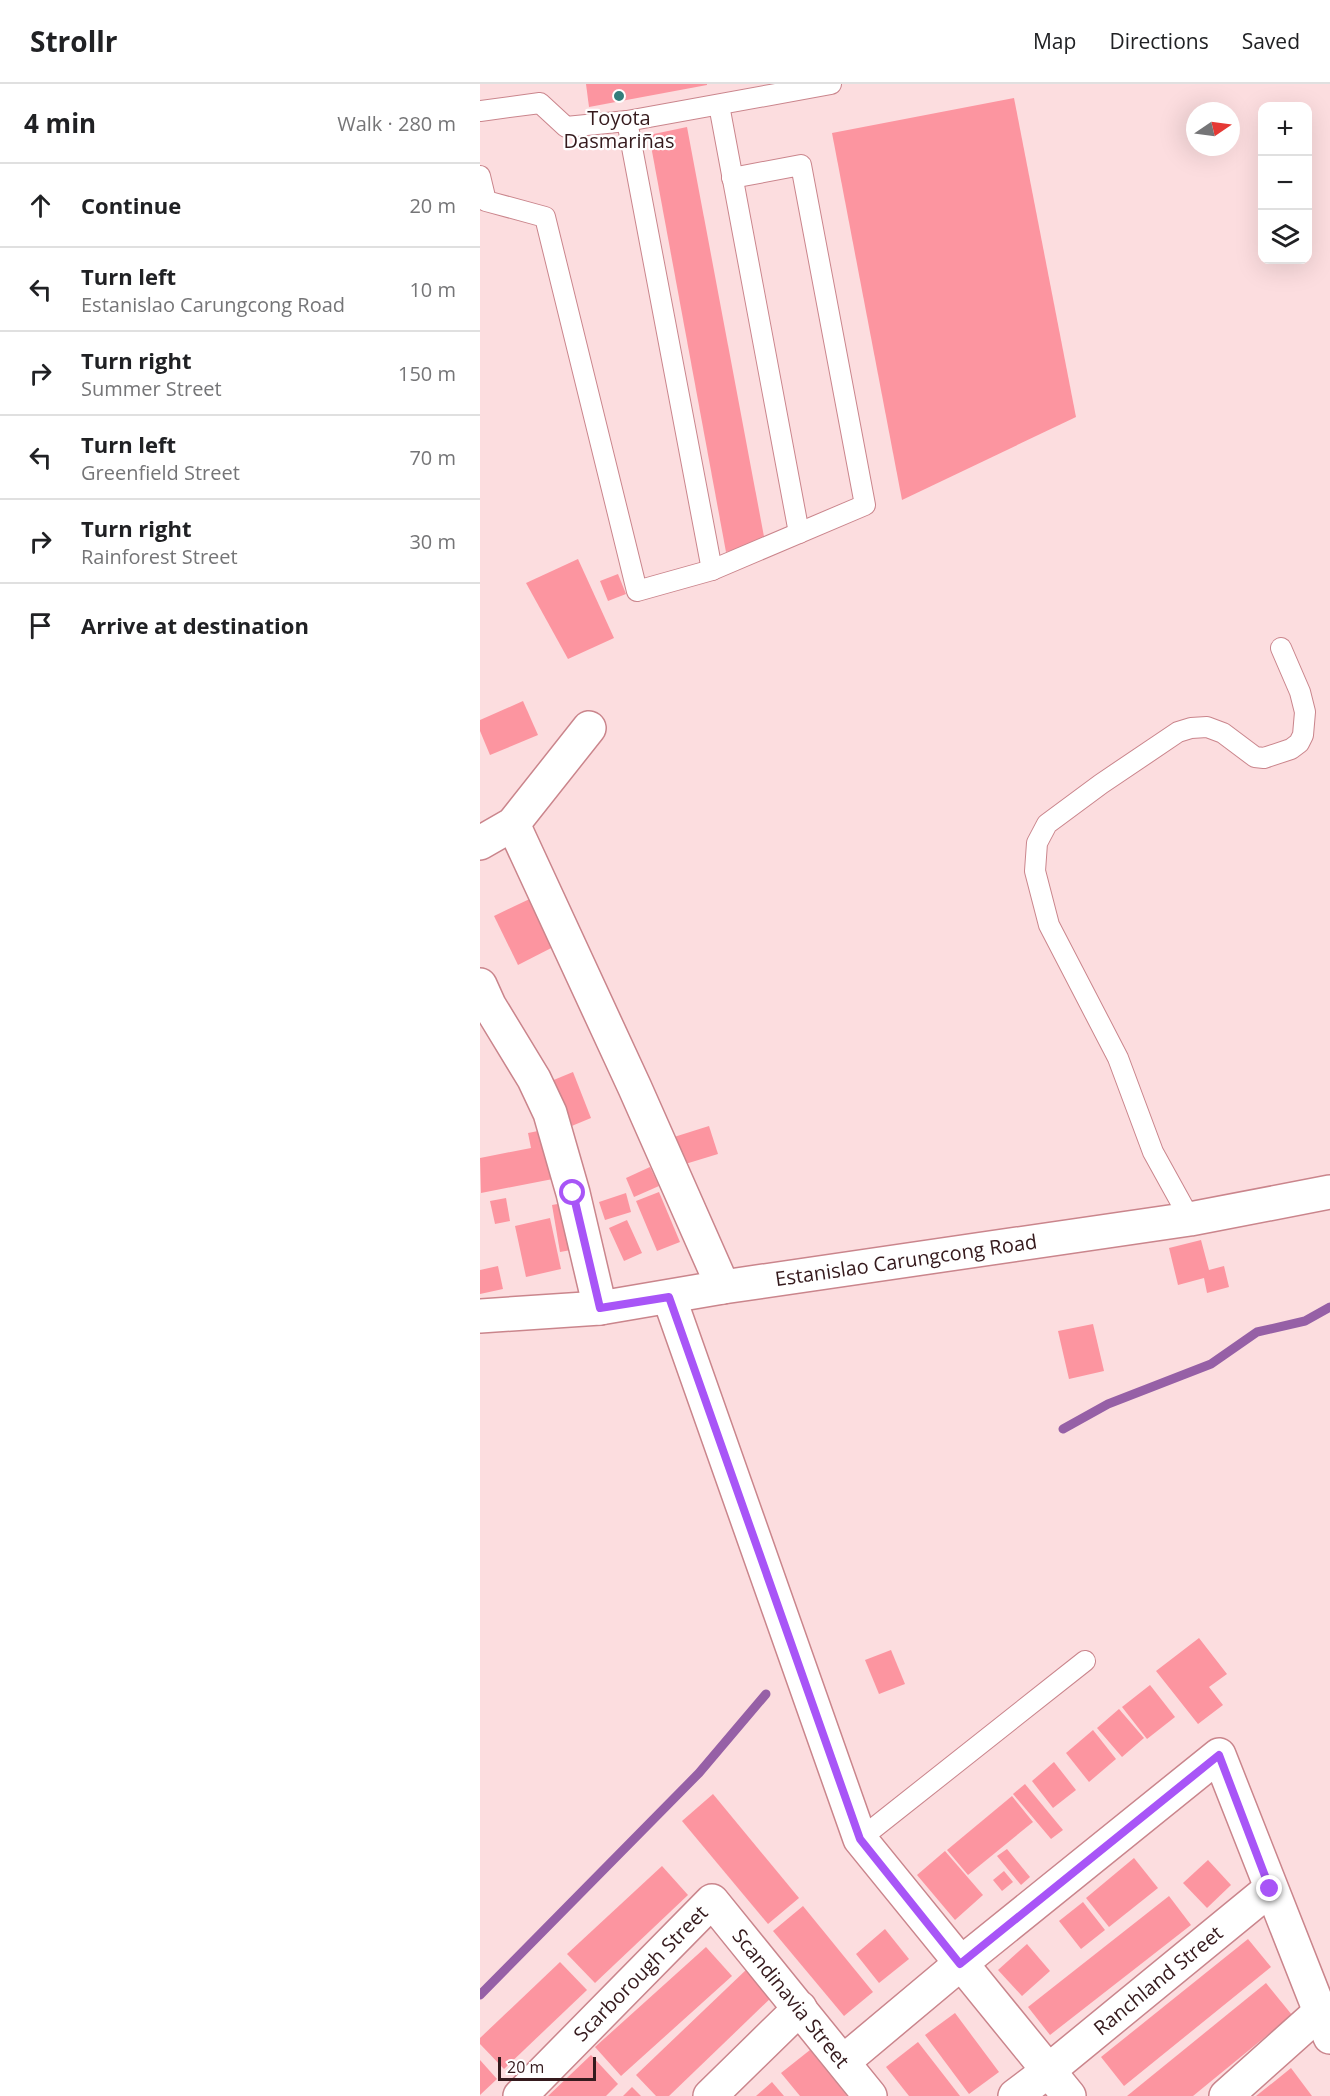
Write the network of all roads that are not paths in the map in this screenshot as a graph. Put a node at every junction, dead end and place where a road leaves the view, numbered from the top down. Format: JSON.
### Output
{"nodes":[{"id":1,"x":831,"y":84,"type":"edge"},
{"id":2,"x":719,"y":105,"type":"junction"},
{"id":3,"x":480,"y":111,"type":"edge"},
{"id":4,"x":627,"y":121,"type":"junction"},
{"id":5,"x":480,"y":176,"type":"edge"},
{"id":6,"x":732,"y":178,"type":"junction"},
{"id":7,"x":799,"y":533,"type":"junction"},
{"id":8,"x":712,"y":570,"type":"junction"},
{"id":9,"x":1281,"y":648,"type":"dead end"},
{"id":10,"x":589,"y":728,"type":"dead end"},
{"id":11,"x":513,"y":824,"type":"junction"},
{"id":12,"x":480,"y":843,"type":"edge"},
{"id":13,"x":480,"y":985,"type":"edge"},
{"id":14,"x":1330,"y":1192,"type":"edge"},
{"id":15,"x":1190,"y":1219,"type":"junction"},
{"id":16,"x":723,"y":1287,"type":"junction"},
{"id":17,"x":669,"y":1297,"type":"junction"},
{"id":18,"x":600,"y":1308,"type":"junction"},
{"id":19,"x":480,"y":1316,"type":"edge"},
{"id":20,"x":1085,"y":1661,"type":"dead end"},
{"id":21,"x":860,"y":1839,"type":"junction"},
{"id":22,"x":1270,"y":1889,"type":"junction"},
{"id":23,"x":712,"y":1901,"type":"joint"},
{"id":24,"x":960,"y":1964,"type":"junction"},
{"id":25,"x":800,"y":2008,"type":"junction"},
{"id":26,"x":1325,"y":2024,"type":"edge"},
{"id":27,"x":843,"y":2062,"type":"junction"},
{"id":28,"x":1059,"y":2084,"type":"edge"},
{"id":29,"x":716,"y":2094,"type":"edge"},
{"id":30,"x":520,"y":2096,"type":"edge"},
{"id":31,"x":870,"y":2096,"type":"edge"},
{"id":32,"x":1016,"y":2096,"type":"edge"},
{"id":33,"x":1226,"y":2096,"type":"edge"}],
"edges":[{"from":1,"to":2,"type":"lane"},
{"from":2,"to":4,"type":"lane"},
{"from":2,"to":6,"type":"lane"},
{"from":3,"to":4,"type":"lane"},
{"from":4,"to":8,"type":"lane"},
{"from":5,"to":8,"type":"lane"},
{"from":6,"to":7,"type":"lane"},
{"from":6,"to":7,"type":"lane"},
{"from":7,"to":8,"type":"lane"},
{"from":9,"to":15,"type":"lane"},
{"from":10,"to":11,"type":"street"},
{"from":11,"to":12,"type":"street"},
{"from":11,"to":16,"type":"street"},
{"from":13,"to":18,"type":"street"},
{"from":14,"to":15,"type":"street","name":"Estanislao Carungcong Road"},
{"from":15,"to":16,"type":"street","name":"Estanislao Carungcong Road"},
{"from":16,"to":17,"type":"street","name":"Estanislao Carungcong Road"},
{"from":17,"to":18,"type":"street","name":"Estanislao Carungcong Road"},
{"from":17,"to":21,"type":"street"},
{"from":18,"to":19,"type":"street","name":"Estanislao Carungcong Road"},
{"from":20,"to":21,"type":"lane"},
{"from":21,"to":24,"type":"street"},
{"from":22,"to":24,"type":"street"},
{"from":22,"to":26,"type":"street"},
{"from":22,"to":28,"type":"street","name":"Ranchland Street"},
{"from":23,"to":25,"type":"street","name":"Scandinavia Street"},
{"from":23,"to":30,"type":"street","name":"Scarborough Street"},
{"from":24,"to":27,"type":"street"},
{"from":24,"to":28,"type":"street"},
{"from":25,"to":27,"type":"street","name":"Scandinavia Street"},
{"from":25,"to":29,"type":"street"},
{"from":26,"to":33,"type":"street"},
{"from":27,"to":31,"type":"street","name":"Scandinavia Street"},
{"from":28,"to":32,"type":"street","name":"Ranchland Street"}]}
